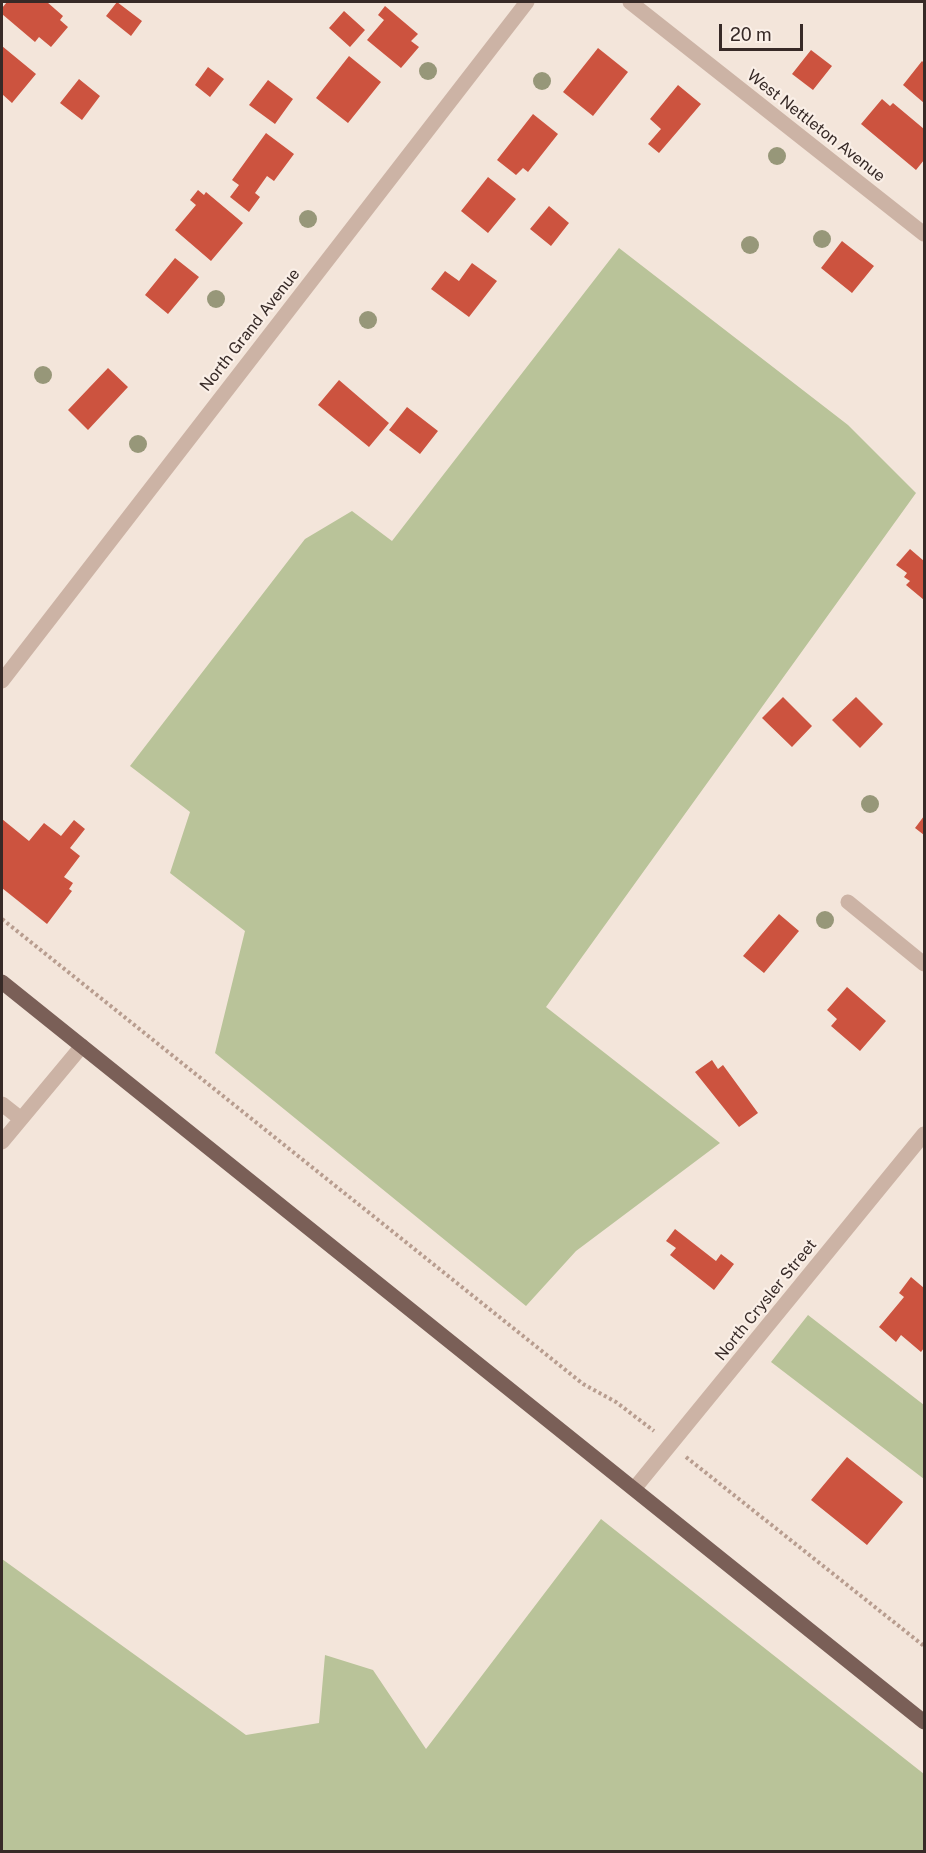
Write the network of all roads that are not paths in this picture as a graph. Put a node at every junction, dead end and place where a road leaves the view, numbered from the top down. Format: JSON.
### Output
{"nodes":[{"id":1,"x":527,"y":2,"type":"edge"},
{"id":2,"x":630,"y":2,"type":"edge"},
{"id":3,"x":924,"y":234,"type":"edge"},
{"id":4,"x":2,"y":681,"type":"edge"},
{"id":5,"x":848,"y":902,"type":"dead end"},
{"id":6,"x":924,"y":964,"type":"edge"},
{"id":7,"x":2,"y":982,"type":"edge"},
{"id":8,"x":82,"y":1046,"type":"junction"},
{"id":9,"x":2,"y":1104,"type":"edge"},
{"id":10,"x":21,"y":1119,"type":"junction"},
{"id":11,"x":924,"y":1134,"type":"edge"},
{"id":12,"x":2,"y":1142,"type":"edge"},
{"id":13,"x":634,"y":1489,"type":"junction"},
{"id":14,"x":924,"y":1722,"type":"edge"}],
"edges":[{"from":1,"to":4,"type":"street","name":"North Grand Avenue"},
{"from":2,"to":3,"type":"street","name":"West Nettleton Avenue"},
{"from":5,"to":6,"type":"street"},
{"from":7,"to":8,"type":"main road"},
{"from":8,"to":10,"type":"street"},
{"from":8,"to":13,"type":"main road"},
{"from":9,"to":10,"type":"street"},
{"from":10,"to":12,"type":"street"},
{"from":11,"to":13,"type":"street","name":"North Crysler Street"},
{"from":13,"to":14,"type":"main road"}]}
